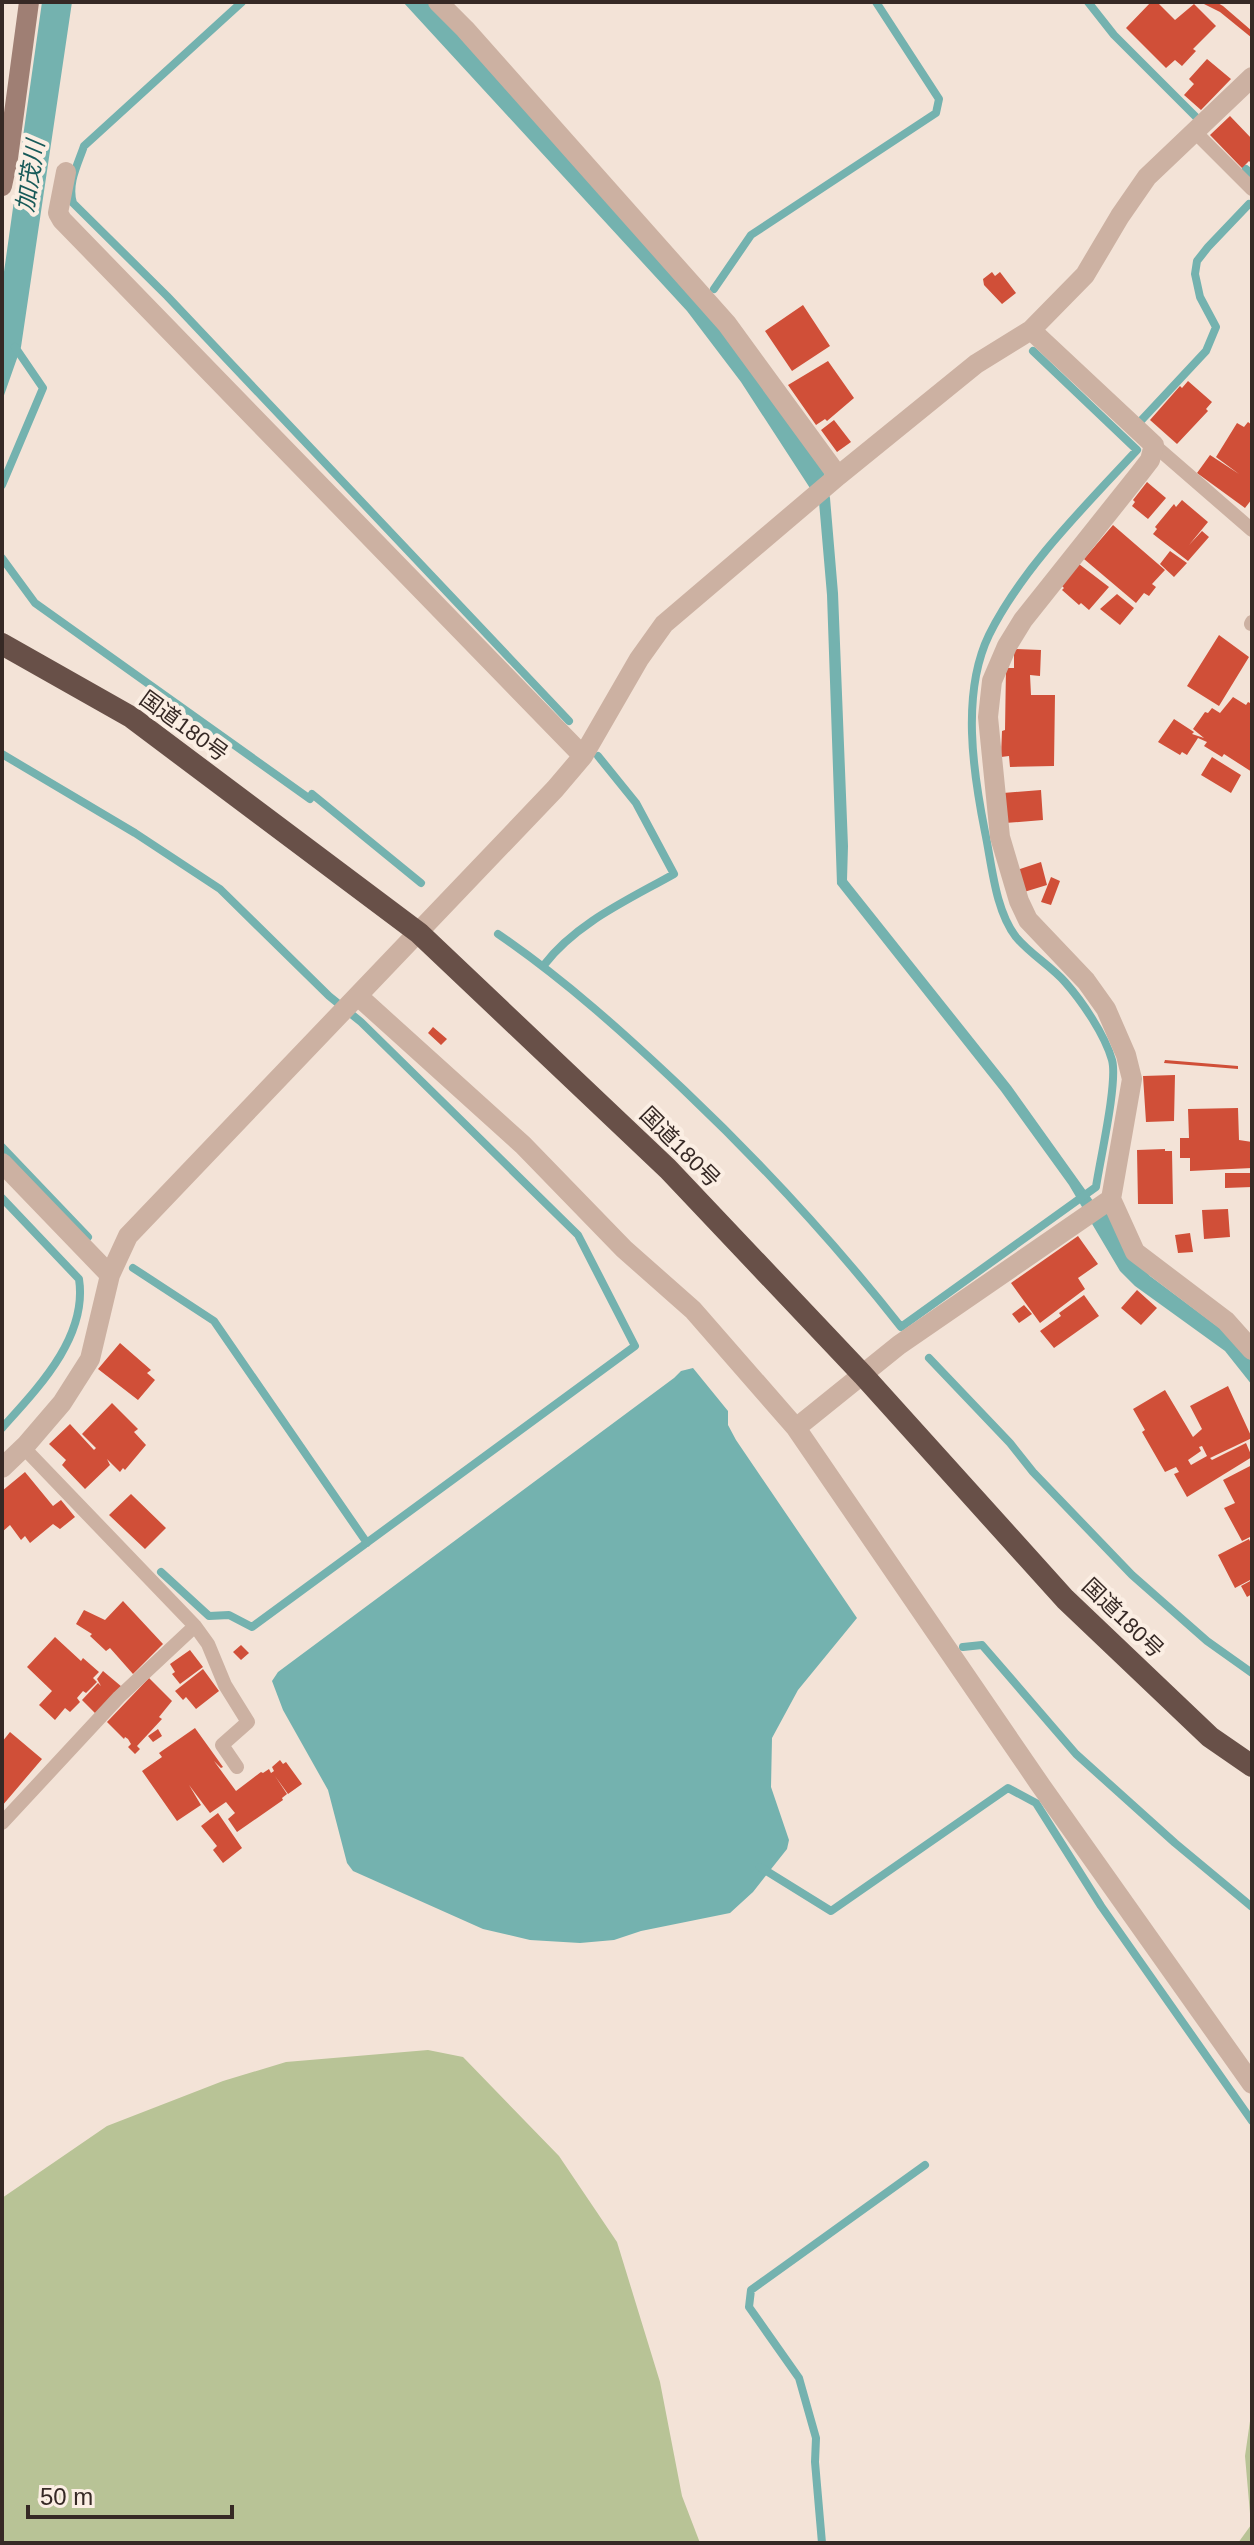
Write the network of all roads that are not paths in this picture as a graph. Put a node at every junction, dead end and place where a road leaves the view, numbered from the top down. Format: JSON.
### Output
{"nodes":[{"id":1,"x":29,"y":2,"type":"edge"},
{"id":2,"x":438,"y":2,"type":"edge"},
{"id":3,"x":1252,"y":77,"type":"edge"},
{"id":4,"x":1195,"y":132,"type":"junction"},
{"id":5,"x":66,"y":172,"type":"dead end"},
{"id":6,"x":2,"y":186,"type":"edge"},
{"id":7,"x":1252,"y":189,"type":"edge"},
{"id":8,"x":1031,"y":330,"type":"junction"},
{"id":9,"x":1154,"y":445,"type":"junction"},
{"id":10,"x":838,"y":476,"type":"junction"},
{"id":11,"x":1252,"y":530,"type":"edge"},
{"id":12,"x":2,"y":644,"type":"edge"},
{"id":13,"x":583,"y":756,"type":"junction"},
{"id":14,"x":419,"y":933,"type":"junction"},
{"id":15,"x":358,"y":996,"type":"junction"},
{"id":16,"x":2,"y":1163,"type":"edge"},
{"id":17,"x":1111,"y":1199,"type":"junction"},
{"id":18,"x":110,"y":1275,"type":"junction"},
{"id":19,"x":1252,"y":1350,"type":"edge"},
{"id":20,"x":863,"y":1375,"type":"junction"},
{"id":21,"x":796,"y":1428,"type":"junction"},
{"id":22,"x":24,"y":1448,"type":"junction"},
{"id":23,"x":2,"y":1468,"type":"edge"},
{"id":24,"x":195,"y":1626,"type":"junction"},
{"id":25,"x":1252,"y":1766,"type":"edge"},
{"id":26,"x":237,"y":1767,"type":"dead end"},
{"id":27,"x":2,"y":1823,"type":"edge"},
{"id":28,"x":1252,"y":2084,"type":"edge"}],
"edges":[{"from":1,"to":6,"type":"main road"},
{"from":2,"to":10,"type":"street"},
{"from":3,"to":4,"type":"street"},
{"from":4,"to":7,"type":"lane"},
{"from":4,"to":8,"type":"street"},
{"from":5,"to":13,"type":"street"},
{"from":8,"to":9,"type":"street"},
{"from":8,"to":10,"type":"street"},
{"from":9,"to":11,"type":"lane"},
{"from":9,"to":17,"type":"street"},
{"from":10,"to":13,"type":"street"},
{"from":12,"to":14,"type":"highway","name":"国道180号"},
{"from":13,"to":14,"type":"street"},
{"from":14,"to":15,"type":"street"},
{"from":14,"to":20,"type":"highway","name":"国道180号"},
{"from":15,"to":18,"type":"street"},
{"from":15,"to":21,"type":"street"},
{"from":16,"to":18,"type":"street"},
{"from":17,"to":19,"type":"street"},
{"from":17,"to":20,"type":"street"},
{"from":18,"to":22,"type":"street"},
{"from":20,"to":21,"type":"street"},
{"from":20,"to":25,"type":"highway","name":"国道180号"},
{"from":21,"to":28,"type":"street"},
{"from":22,"to":23,"type":"street"},
{"from":22,"to":24,"type":"lane"},
{"from":24,"to":26,"type":"lane"},
{"from":24,"to":27,"type":"lane"}]}
